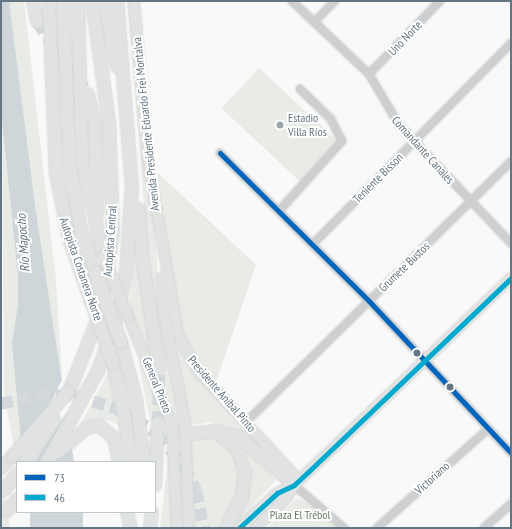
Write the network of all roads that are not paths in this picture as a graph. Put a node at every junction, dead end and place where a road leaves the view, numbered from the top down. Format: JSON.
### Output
{"nodes":[{"id":1,"x":33,"y":1,"type":"edge"},
{"id":2,"x":43,"y":1,"type":"edge"},
{"id":3,"x":49,"y":1,"type":"edge"},
{"id":4,"x":63,"y":1,"type":"edge"},
{"id":5,"x":78,"y":1,"type":"edge"},
{"id":6,"x":92,"y":1,"type":"edge"},
{"id":7,"x":104,"y":1,"type":"edge"},
{"id":8,"x":117,"y":1,"type":"edge"},
{"id":9,"x":123,"y":1,"type":"edge"},
{"id":10,"x":134,"y":1,"type":"edge"},
{"id":11,"x":292,"y":1,"type":"edge"},
{"id":12,"x":335,"y":1,"type":"edge"},
{"id":13,"x":440,"y":1,"type":"edge"},
{"id":14,"x":38,"y":22,"type":"tunnel mouth"},
{"id":15,"x":314,"y":22,"type":"junction"},
{"id":16,"x":49,"y":36,"type":"junction"},
{"id":17,"x":511,"y":43,"type":"edge"},
{"id":18,"x":121,"y":51,"type":"junction"},
{"id":19,"x":368,"y":74,"type":"junction"},
{"id":20,"x":300,"y":89,"type":"dead end"},
{"id":21,"x":128,"y":119,"type":"junction"},
{"id":22,"x":414,"y":142,"type":"junction"},
{"id":23,"x":131,"y":150,"type":"junction"},
{"id":24,"x":220,"y":153,"type":"dead end"},
{"id":25,"x":511,"y":162,"type":"edge"},
{"id":26,"x":113,"y":192,"type":"junction"},
{"id":27,"x":470,"y":202,"type":"junction"},
{"id":28,"x":279,"y":211,"type":"junction"},
{"id":29,"x":511,"y":243,"type":"edge"},
{"id":30,"x":313,"y":244,"type":"junction"},
{"id":31,"x":161,"y":247,"type":"junction"},
{"id":32,"x":103,"y":253,"type":"junction"},
{"id":33,"x":511,"y":278,"type":"edge"},
{"id":34,"x":369,"y":301,"type":"junction"},
{"id":35,"x":424,"y":360,"type":"junction"},
{"id":36,"x":159,"y":368,"type":"tunnel mouth"},
{"id":37,"x":69,"y":392,"type":"junction"},
{"id":38,"x":246,"y":422,"type":"junction"},
{"id":39,"x":158,"y":423,"type":"tunnel mouth"},
{"id":40,"x":488,"y":429,"type":"junction"},
{"id":41,"x":209,"y":431,"type":"junction"},
{"id":42,"x":189,"y":434,"type":"dead end"},
{"id":43,"x":165,"y":450,"type":"dead end"},
{"id":44,"x":511,"y":453,"type":"edge"},
{"id":45,"x":27,"y":461,"type":"edge"},
{"id":46,"x":48,"y":461,"type":"edge"},
{"id":47,"x":48,"y":461,"type":"edge"},
{"id":48,"x":119,"y":461,"type":"edge"},
{"id":49,"x":129,"y":461,"type":"edge"},
{"id":50,"x":144,"y":461,"type":"edge"},
{"id":51,"x":156,"y":464,"type":"edge"},
{"id":52,"x":1,"y":468,"type":"edge"},
{"id":53,"x":16,"y":475,"type":"edge"},
{"id":54,"x":156,"y":481,"type":"edge"},
{"id":55,"x":296,"y":482,"type":"junction"},
{"id":56,"x":4,"y":490,"type":"dead end"},
{"id":57,"x":16,"y":500,"type":"edge"},
{"id":58,"x":511,"y":504,"type":"edge"},
{"id":59,"x":7,"y":510,"type":"dead end"},
{"id":60,"x":127,"y":513,"type":"edge"},
{"id":61,"x":131,"y":513,"type":"edge"},
{"id":62,"x":148,"y":513,"type":"edge"},
{"id":63,"x":152,"y":513,"type":"edge"},
{"id":64,"x":189,"y":527,"type":"edge"},
{"id":65,"x":131,"y":528,"type":"edge"},
{"id":66,"x":149,"y":528,"type":"edge"},
{"id":67,"x":177,"y":528,"type":"edge"},
{"id":68,"x":226,"y":528,"type":"edge"},
{"id":69,"x":239,"y":528,"type":"edge"},
{"id":70,"x":256,"y":528,"type":"edge"},
{"id":71,"x":344,"y":528,"type":"edge"},
{"id":72,"x":376,"y":528,"type":"edge"},
{"id":73,"x":484,"y":528,"type":"edge"}],
"edges":[{"from":1,"to":14,"type":"highway"},
{"from":2,"to":16,"type":"highway"},
{"from":3,"to":16,"type":"highway","name":"Autopista Costanera Norte"},
{"from":4,"to":50,"type":"highway","name":"Autopista Costanera Norte","bridge":true},
{"from":5,"to":32,"type":"highway"},
{"from":6,"to":26,"type":"highway","name":"Autopista Central"},
{"from":7,"to":21,"type":"highway"},
{"from":8,"to":18,"type":"highway","name":"Autopista Central"},
{"from":9,"to":18,"type":"highway"},
{"from":10,"to":31,"type":"main road","name":"Avenida Presidente Eduardo Frei Montalva"},
{"from":11,"to":15,"type":"street","name":"Comandante Canales"},
{"from":12,"to":15,"type":"street"},
{"from":13,"to":19,"type":"street","name":"Uno Norte"},
{"from":15,"to":19,"type":"street","name":"Comandante Canales"},
{"from":16,"to":49,"type":"highway","name":"Autopista Costanera Norte","bridge":true},
{"from":17,"to":22,"type":"street","name":"Teniente Bisson"},
{"from":18,"to":21,"type":"highway","name":"Autopista Central"},
{"from":19,"to":22,"type":"street","name":"Comandante Canales"},
{"from":20,"to":28,"type":"street"},
{"from":21,"to":23,"type":"highway","name":"Autopista Central"},
{"from":22,"to":27,"type":"street","name":"Comandante Canales"},
{"from":22,"to":30,"type":"street","name":"Teniente Bisson"},
{"from":23,"to":36,"type":"highway"},
{"from":23,"to":46,"type":"highway","name":"Autopista Central"},
{"from":24,"to":28,"type":"street"},
{"from":25,"to":27,"type":"street","name":"Grumete Bustos"},
{"from":26,"to":32,"type":"highway"},
{"from":26,"to":37,"type":"highway","name":"Autopista Central"},
{"from":27,"to":29,"type":"street","name":"Comandante Canales"},
{"from":27,"to":34,"type":"street","name":"Grumete Bustos"},
{"from":28,"to":30,"type":"street"},
{"from":30,"to":34,"type":"street"},
{"from":31,"to":38,"type":"main road","name":"Presidente Aníbal Pinto"},
{"from":31,"to":64,"type":"main road","name":"General Prieto"},
{"from":32,"to":67,"type":"main road","name":"General Prieto","bridge":true},
{"from":33,"to":35,"type":"main road"},
{"from":34,"to":35,"type":"street"},
{"from":34,"to":38,"type":"street","name":"Grumete Bustos"},
{"from":35,"to":40,"type":"street"},
{"from":35,"to":55,"type":"main road"},
{"from":37,"to":45,"type":"highway","name":"Autopista Central","bridge":true},
{"from":37,"to":52,"type":"highway","bridge":true},
{"from":38,"to":55,"type":"main road","name":"Presidente Aníbal Pinto"},
{"from":39,"to":51,"type":"highway"},
{"from":40,"to":44,"type":"street"},
{"from":40,"to":72,"type":"street","name":"Victoriano"},
{"from":41,"to":42,"type":"highway"},
{"from":41,"to":55,"type":"highway"},
{"from":41,"to":68,"type":"highway"},
{"from":43,"to":54,"type":"highway"},
{"from":47,"to":48,"type":"highway"},
{"from":53,"to":56,"type":"highway"},
{"from":55,"to":69,"type":"main road"},
{"from":55,"to":70,"type":"main road"},
{"from":55,"to":71,"type":"street","name":"Presidente Aníbal Pinto"},
{"from":57,"to":59,"type":"highway"},
{"from":58,"to":73,"type":"street"},
{"from":60,"to":65,"type":"highway"},
{"from":61,"to":65,"type":"highway"},
{"from":62,"to":66,"type":"highway"},
{"from":63,"to":66,"type":"highway"}]}
